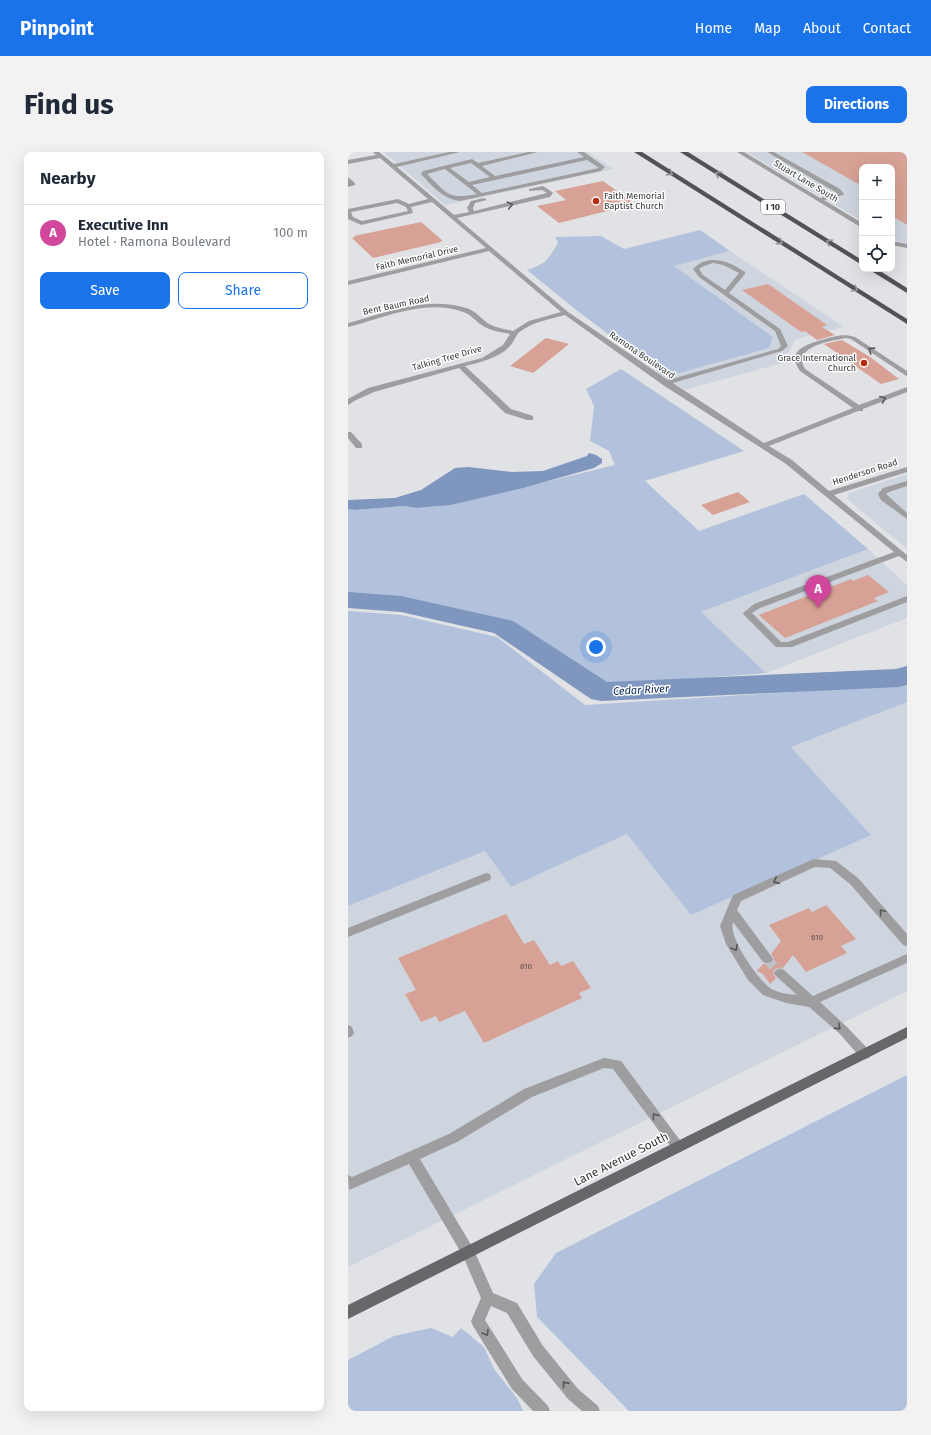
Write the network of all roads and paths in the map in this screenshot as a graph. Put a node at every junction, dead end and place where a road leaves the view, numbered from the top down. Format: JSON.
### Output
{"nodes":[{"id":1,"x":454,"y":152,"type":"edge"},
{"id":2,"x":535,"y":152,"type":"edge"},
{"id":3,"x":580,"y":152,"type":"edge"},
{"id":4,"x":637,"y":152,"type":"edge"},
{"id":5,"x":683,"y":152,"type":"edge"},
{"id":6,"x":740,"y":152,"type":"edge"},
{"id":7,"x":379,"y":154,"type":"edge"},
{"id":8,"x":770,"y":154,"type":"edge"},
{"id":9,"x":758,"y":157,"type":"dead end"},
{"id":10,"x":588,"y":158,"type":"junction"},
{"id":11,"x":751,"y":158,"type":"junction"},
{"id":12,"x":348,"y":162,"type":"edge"},
{"id":13,"x":474,"y":163,"type":"junction"},
{"id":14,"x":393,"y":166,"type":"junction"},
{"id":15,"x":446,"y":167,"type":"junction"},
{"id":16,"x":801,"y":168,"type":"junction"},
{"id":17,"x":776,"y":174,"type":"junction"},
{"id":18,"x":494,"y":178,"type":"junction"},
{"id":19,"x":348,"y":179,"type":"edge"},
{"id":20,"x":467,"y":184,"type":"junction"},
{"id":21,"x":348,"y":185,"type":"edge"},
{"id":22,"x":482,"y":195,"type":"junction"},
{"id":23,"x":433,"y":200,"type":"junction"},
{"id":24,"x":819,"y":200,"type":"junction"},
{"id":25,"x":408,"y":206,"type":"junction"},
{"id":26,"x":472,"y":213,"type":"junction"},
{"id":27,"x":453,"y":217,"type":"junction"},
{"id":28,"x":859,"y":224,"type":"edge"},
{"id":29,"x":895,"y":244,"type":"edge"},
{"id":30,"x":905,"y":246,"type":"edge"},
{"id":31,"x":490,"y":249,"type":"junction"},
{"id":32,"x":859,"y":261,"type":"edge"},
{"id":33,"x":877,"y":272,"type":"edge"},
{"id":34,"x":348,"y":283,"type":"edge"},
{"id":35,"x":907,"y":291,"type":"edge"},
{"id":36,"x":726,"y":293,"type":"junction"},
{"id":37,"x":566,"y":313,"type":"junction"},
{"id":38,"x":907,"y":322,"type":"edge"},
{"id":39,"x":348,"y":325,"type":"edge"},
{"id":40,"x":514,"y":333,"type":"junction"},
{"id":41,"x":461,"y":366,"type":"junction"},
{"id":42,"x":907,"y":374,"type":"edge"},
{"id":43,"x":666,"y":383,"type":"junction"},
{"id":44,"x":907,"y":389,"type":"edge"},
{"id":45,"x":348,"y":403,"type":"edge"},
{"id":46,"x":860,"y":409,"type":"junction"},
{"id":47,"x":530,"y":418,"type":"dead end"},
{"id":48,"x":348,"y":434,"type":"edge"},
{"id":49,"x":765,"y":445,"type":"junction"},
{"id":50,"x":359,"y":446,"type":"dead end"},
{"id":51,"x":907,"y":469,"type":"edge"},
{"id":52,"x":907,"y":483,"type":"edge"},
{"id":53,"x":829,"y":494,"type":"junction"},
{"id":54,"x":907,"y":517,"type":"edge"},
{"id":55,"x":904,"y":556,"type":"edge"},
{"id":56,"x":907,"y":599,"type":"edge"},
{"id":57,"x":486,"y":877,"type":"dead end"},
{"id":58,"x":730,"y":911,"type":"junction"},
{"id":59,"x":348,"y":933,"type":"edge"},
{"id":60,"x":907,"y":942,"type":"edge"},
{"id":61,"x":907,"y":958,"type":"edge"},
{"id":62,"x":767,"y":959,"type":"tunnel mouth"},
{"id":63,"x":780,"y":972,"type":"tunnel mouth"},
{"id":64,"x":810,"y":1002,"type":"junction"},
{"id":65,"x":907,"y":1032,"type":"edge"},
{"id":66,"x":865,"y":1054,"type":"junction"},
{"id":67,"x":678,"y":1147,"type":"junction"},
{"id":68,"x":412,"y":1157,"type":"junction"},
{"id":69,"x":348,"y":1181,"type":"edge"},
{"id":70,"x":468,"y":1252,"type":"junction"},
{"id":71,"x":488,"y":1298,"type":"junction"},
{"id":72,"x":348,"y":1312,"type":"edge"},
{"id":73,"x":543,"y":1411,"type":"edge"},
{"id":74,"x":593,"y":1411,"type":"edge"}],
"edges":[{"from":1,"to":13,"type":"street"},
{"from":1,"to":14,"type":"street"},
{"from":2,"to":13,"type":"street"},
{"from":3,"to":10,"type":"street"},
{"from":4,"to":38,"type":"highway","number":"I 10","one_way":true},
{"from":32,"to":5,"type":"highway","number":"I 10","one_way":true},
{"from":6,"to":11,"type":"street","name":"Stuart Lane South"},
{"from":7,"to":12,"type":"street"},
{"from":7,"to":14,"type":"street","name":"Ramona Boulevard"},
{"from":8,"to":16,"type":"street"},
{"from":9,"to":11,"type":"street"},
{"from":10,"to":18,"type":"street"},
{"from":10,"to":22,"type":"street"},
{"from":11,"to":17,"type":"street","name":"Stuart Lane South"},
{"from":13,"to":15,"type":"street"},
{"from":13,"to":18,"type":"street"},
{"from":14,"to":23,"type":"street","name":"Ramona Boulevard"},
{"from":15,"to":20,"type":"street"},
{"from":15,"to":22,"type":"street"},
{"from":16,"to":17,"type":"street"},
{"from":16,"to":24,"type":"street"},
{"from":17,"to":24,"type":"street","name":"Stuart Lane South"},
{"from":18,"to":20,"type":"street"},
{"from":19,"to":21,"type":"street"},
{"from":20,"to":22,"type":"street"},
{"from":23,"to":25,"type":"street"},
{"from":23,"to":27,"type":"street","name":"Ramona Boulevard"},
{"from":24,"to":28,"type":"street","name":"Stuart Lane South"},
{"from":25,"to":25,"type":"street"},
{"from":26,"to":26,"type":"street","one_way":true},
{"from":26,"to":27,"type":"street"},
{"from":27,"to":31,"type":"street","name":"Ramona Boulevard"},
{"from":29,"to":30,"type":"street"},
{"from":31,"to":34,"type":"street","name":"Faith Memorial Drive"},
{"from":31,"to":37,"type":"street","name":"Ramona Boulevard"},
{"from":33,"to":35,"type":"highway"},
{"from":36,"to":36,"type":"street"},
{"from":36,"to":43,"type":"street"},
{"from":37,"to":40,"type":"street","name":"Talking Tree Drive"},
{"from":37,"to":43,"type":"street","name":"Ramona Boulevard"},
{"from":39,"to":40,"type":"street","name":"Bent Baum Road"},
{"from":40,"to":41,"type":"street","name":"Talking Tree Drive"},
{"from":41,"to":45,"type":"street","name":"Talking Tree Drive"},
{"from":41,"to":47,"type":"street"},
{"from":42,"to":46,"type":"street","one_way":true},
{"from":43,"to":49,"type":"street","name":"Ramona Boulevard"},
{"from":46,"to":44,"type":"street","one_way":true},
{"from":46,"to":49,"type":"street"},
{"from":48,"to":50,"type":"street"},
{"from":49,"to":53,"type":"street","name":"Ramona Boulevard"},
{"from":51,"to":53,"type":"street","name":"Henderson Road"},
{"from":52,"to":54,"type":"street"},
{"from":53,"to":55,"type":"street","name":"Ramona Boulevard"},
{"from":55,"to":56,"type":"street"},
{"from":57,"to":59,"type":"street"},
{"from":60,"to":58,"type":"street","one_way":true},
{"from":58,"to":62,"type":"street"},
{"from":58,"to":64,"type":"street","one_way":true},
{"from":61,"to":64,"type":"street"},
{"from":63,"to":64,"type":"street"},
{"from":64,"to":66,"type":"street","one_way":true},
{"from":65,"to":66,"type":"main road","name":"Lane Avenue South"},
{"from":66,"to":67,"type":"main road","name":"Lane Avenue South"},
{"from":67,"to":68,"type":"street","one_way":true},
{"from":67,"to":70,"type":"main road","name":"Lane Avenue South"},
{"from":68,"to":69,"type":"street"},
{"from":68,"to":70,"type":"street"},
{"from":70,"to":71,"type":"street"},
{"from":70,"to":72,"type":"main road","name":"Lane Avenue South"},
{"from":71,"to":73,"type":"street","one_way":true},
{"from":74,"to":71,"type":"street","one_way":true}]}
